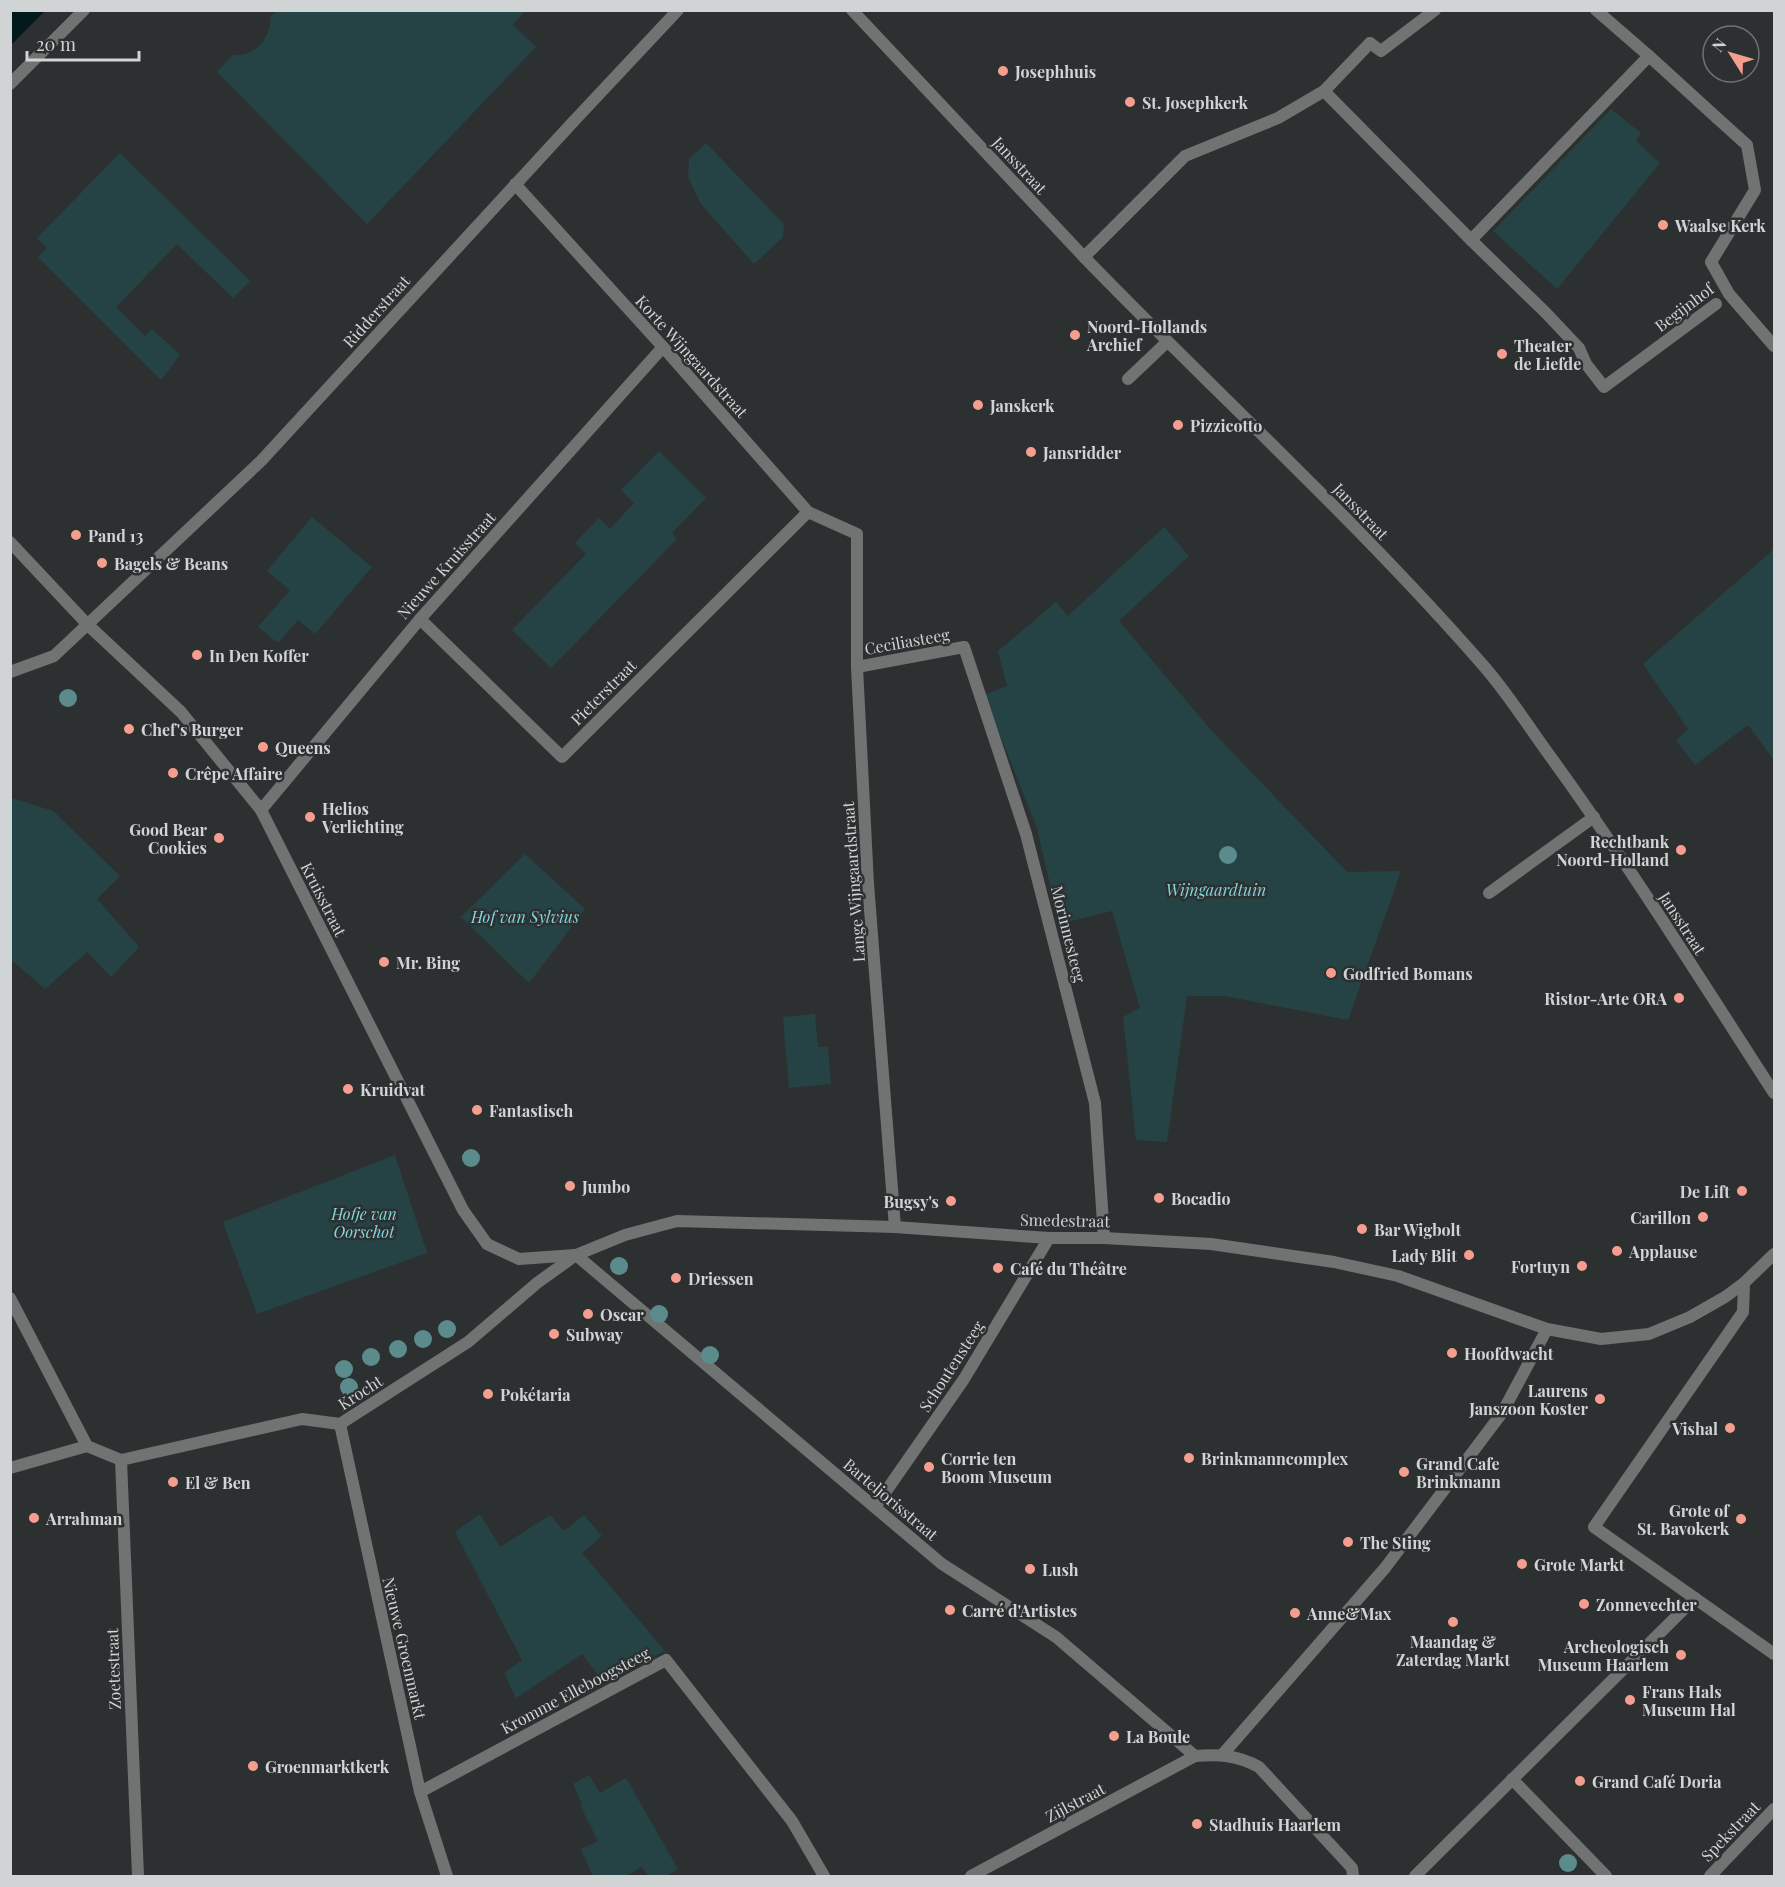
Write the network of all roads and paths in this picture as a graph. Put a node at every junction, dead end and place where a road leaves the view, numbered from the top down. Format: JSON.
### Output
{"nodes":[{"id":1,"x":84,"y":10,"type":"edge"},
{"id":2,"x":678,"y":10,"type":"edge"},
{"id":3,"x":852,"y":10,"type":"edge"},
{"id":4,"x":1435,"y":10,"type":"edge"},
{"id":5,"x":1596,"y":10,"type":"edge"},
{"id":6,"x":1649,"y":56,"type":"junction"},
{"id":7,"x":10,"y":84,"type":"edge"},
{"id":8,"x":1324,"y":91,"type":"junction"},
{"id":9,"x":515,"y":184,"type":"junction"},
{"id":10,"x":1471,"y":240,"type":"junction"},
{"id":11,"x":1084,"y":257,"type":"junction"},
{"id":12,"x":1729,"y":294,"type":"junction"},
{"id":13,"x":1167,"y":342,"type":"junction"},
{"id":14,"x":1774,"y":346,"type":"edge"},
{"id":15,"x":663,"y":347,"type":"junction"},
{"id":16,"x":1128,"y":379,"type":"dead end"},
{"id":17,"x":808,"y":512,"type":"junction"},
{"id":18,"x":857,"y":534,"type":"joint"},
{"id":19,"x":10,"y":542,"type":"edge"},
{"id":20,"x":420,"y":619,"type":"junction"},
{"id":21,"x":88,"y":625,"type":"junction"},
{"id":22,"x":964,"y":647,"type":"joint"},
{"id":23,"x":856,"y":667,"type":"junction"},
{"id":24,"x":10,"y":672,"type":"edge"},
{"id":25,"x":261,"y":810,"type":"junction"},
{"id":26,"x":1594,"y":817,"type":"junction"},
{"id":27,"x":1489,"y":893,"type":"dead end"},
{"id":28,"x":1774,"y":1093,"type":"edge"},
{"id":29,"x":895,"y":1227,"type":"junction"},
{"id":30,"x":1048,"y":1238,"type":"junction"},
{"id":31,"x":1104,"y":1238,"type":"junction"},
{"id":32,"x":1774,"y":1254,"type":"edge"},
{"id":33,"x":576,"y":1255,"type":"junction"},
{"id":34,"x":1744,"y":1283,"type":"junction"},
{"id":35,"x":10,"y":1298,"type":"edge"},
{"id":36,"x":1547,"y":1329,"type":"junction"},
{"id":37,"x":340,"y":1424,"type":"junction"},
{"id":38,"x":87,"y":1446,"type":"junction"},
{"id":39,"x":121,"y":1460,"type":"junction"},
{"id":40,"x":10,"y":1468,"type":"edge"},
{"id":41,"x":875,"y":1508,"type":"junction"},
{"id":42,"x":1695,"y":1598,"type":"junction"},
{"id":43,"x":1774,"y":1654,"type":"edge"},
{"id":44,"x":1223,"y":1754,"type":"junction"},
{"id":45,"x":1195,"y":1756,"type":"junction"},
{"id":46,"x":1512,"y":1779,"type":"junction"},
{"id":47,"x":420,"y":1792,"type":"junction"},
{"id":48,"x":1774,"y":1809,"type":"edge"},
{"id":49,"x":138,"y":1876,"type":"edge"},
{"id":50,"x":447,"y":1876,"type":"edge"},
{"id":51,"x":824,"y":1876,"type":"edge"},
{"id":52,"x":971,"y":1876,"type":"edge"},
{"id":53,"x":1353,"y":1876,"type":"edge"},
{"id":54,"x":1415,"y":1876,"type":"edge"},
{"id":55,"x":1606,"y":1876,"type":"edge"},
{"id":56,"x":1710,"y":1876,"type":"edge"}],
"edges":[{"from":1,"to":7,"type":"street"},
{"from":2,"to":9,"type":"street","name":"Ridderstraat"},
{"from":3,"to":11,"type":"street","name":"Jansstraat"},
{"from":4,"to":8,"type":"street"},
{"from":5,"to":6,"type":"street","name":"Begijnhof"},
{"from":6,"to":10,"type":"street"},
{"from":6,"to":12,"type":"street","name":"Begijnhof"},
{"from":8,"to":10,"type":"street","name":"Begijnhof"},
{"from":8,"to":11,"type":"street"},
{"from":9,"to":15,"type":"street","name":"Korte Wijngaardstraat"},
{"from":9,"to":21,"type":"street","name":"Ridderstraat"},
{"from":10,"to":12,"type":"street","name":"Begijnhof"},
{"from":11,"to":13,"type":"street","name":"Jansstraat"},
{"from":12,"to":14,"type":"street"},
{"from":13,"to":16,"type":"street"},
{"from":13,"to":26,"type":"street","name":"Jansstraat"},
{"from":15,"to":17,"type":"street","name":"Korte Wijngaardstraat"},
{"from":15,"to":20,"type":"street","name":"Nieuwe Kruisstraat"},
{"from":17,"to":18,"type":"street","name":"Korte Wijngaardstraat"},
{"from":17,"to":20,"type":"street","name":"Pieterstraat"},
{"from":18,"to":23,"type":"street","name":"Lange Wijngaardstraat"},
{"from":19,"to":21,"type":"street","name":"Kruisstraat"},
{"from":20,"to":25,"type":"street","name":"Nieuwe Kruisstraat"},
{"from":21,"to":24,"type":"street","name":"Ridderstraat"},
{"from":21,"to":25,"type":"street","name":"Kruisstraat"},
{"from":22,"to":23,"type":"street","name":"Ceciliasteeg"},
{"from":22,"to":31,"type":"street","name":"Morinnesteeg"},
{"from":23,"to":29,"type":"street","name":"Lange Wijngaardstraat"},
{"from":25,"to":33,"type":"street","name":"Kruisstraat"},
{"from":26,"to":27,"type":"street"},
{"from":26,"to":28,"type":"street","name":"Jansstraat"},
{"from":29,"to":30,"type":"street","name":"Smedestraat"},
{"from":29,"to":33,"type":"street","name":"Smedestraat"},
{"from":30,"to":31,"type":"street","name":"Smedestraat"},
{"from":30,"to":41,"type":"street","name":"Schoutensteeg"},
{"from":31,"to":36,"type":"street","name":"Smedestraat"},
{"from":32,"to":34,"type":"street"},
{"from":33,"to":37,"type":"street","name":"Krocht"},
{"from":33,"to":41,"type":"street","name":"Barteljorisstraat"},
{"from":34,"to":36,"type":"street"},
{"from":34,"to":42,"type":"street"},
{"from":35,"to":38,"type":"street"},
{"from":36,"to":44,"type":"street"},
{"from":37,"to":39,"type":"street","name":"Krocht"},
{"from":37,"to":47,"type":"street","name":"Nieuwe Groenmarkt"},
{"from":38,"to":39,"type":"street"},
{"from":38,"to":40,"type":"street"},
{"from":39,"to":49,"type":"street","name":"Zoetestraat"},
{"from":41,"to":45,"type":"street","name":"Barteljorisstraat"},
{"from":42,"to":43,"type":"street"},
{"from":42,"to":46,"type":"street"},
{"from":44,"to":45,"type":"street"},
{"from":44,"to":53,"type":"street"},
{"from":45,"to":52,"type":"street","name":"Zijlstraat"},
{"from":46,"to":54,"type":"street"},
{"from":46,"to":55,"type":"street"},
{"from":47,"to":50,"type":"street","name":"Nieuwe Groenmarkt"},
{"from":47,"to":51,"type":"street","name":"Kromme Elleboogsteeg"},
{"from":48,"to":56,"type":"street","name":"Spekstraat"}]}
